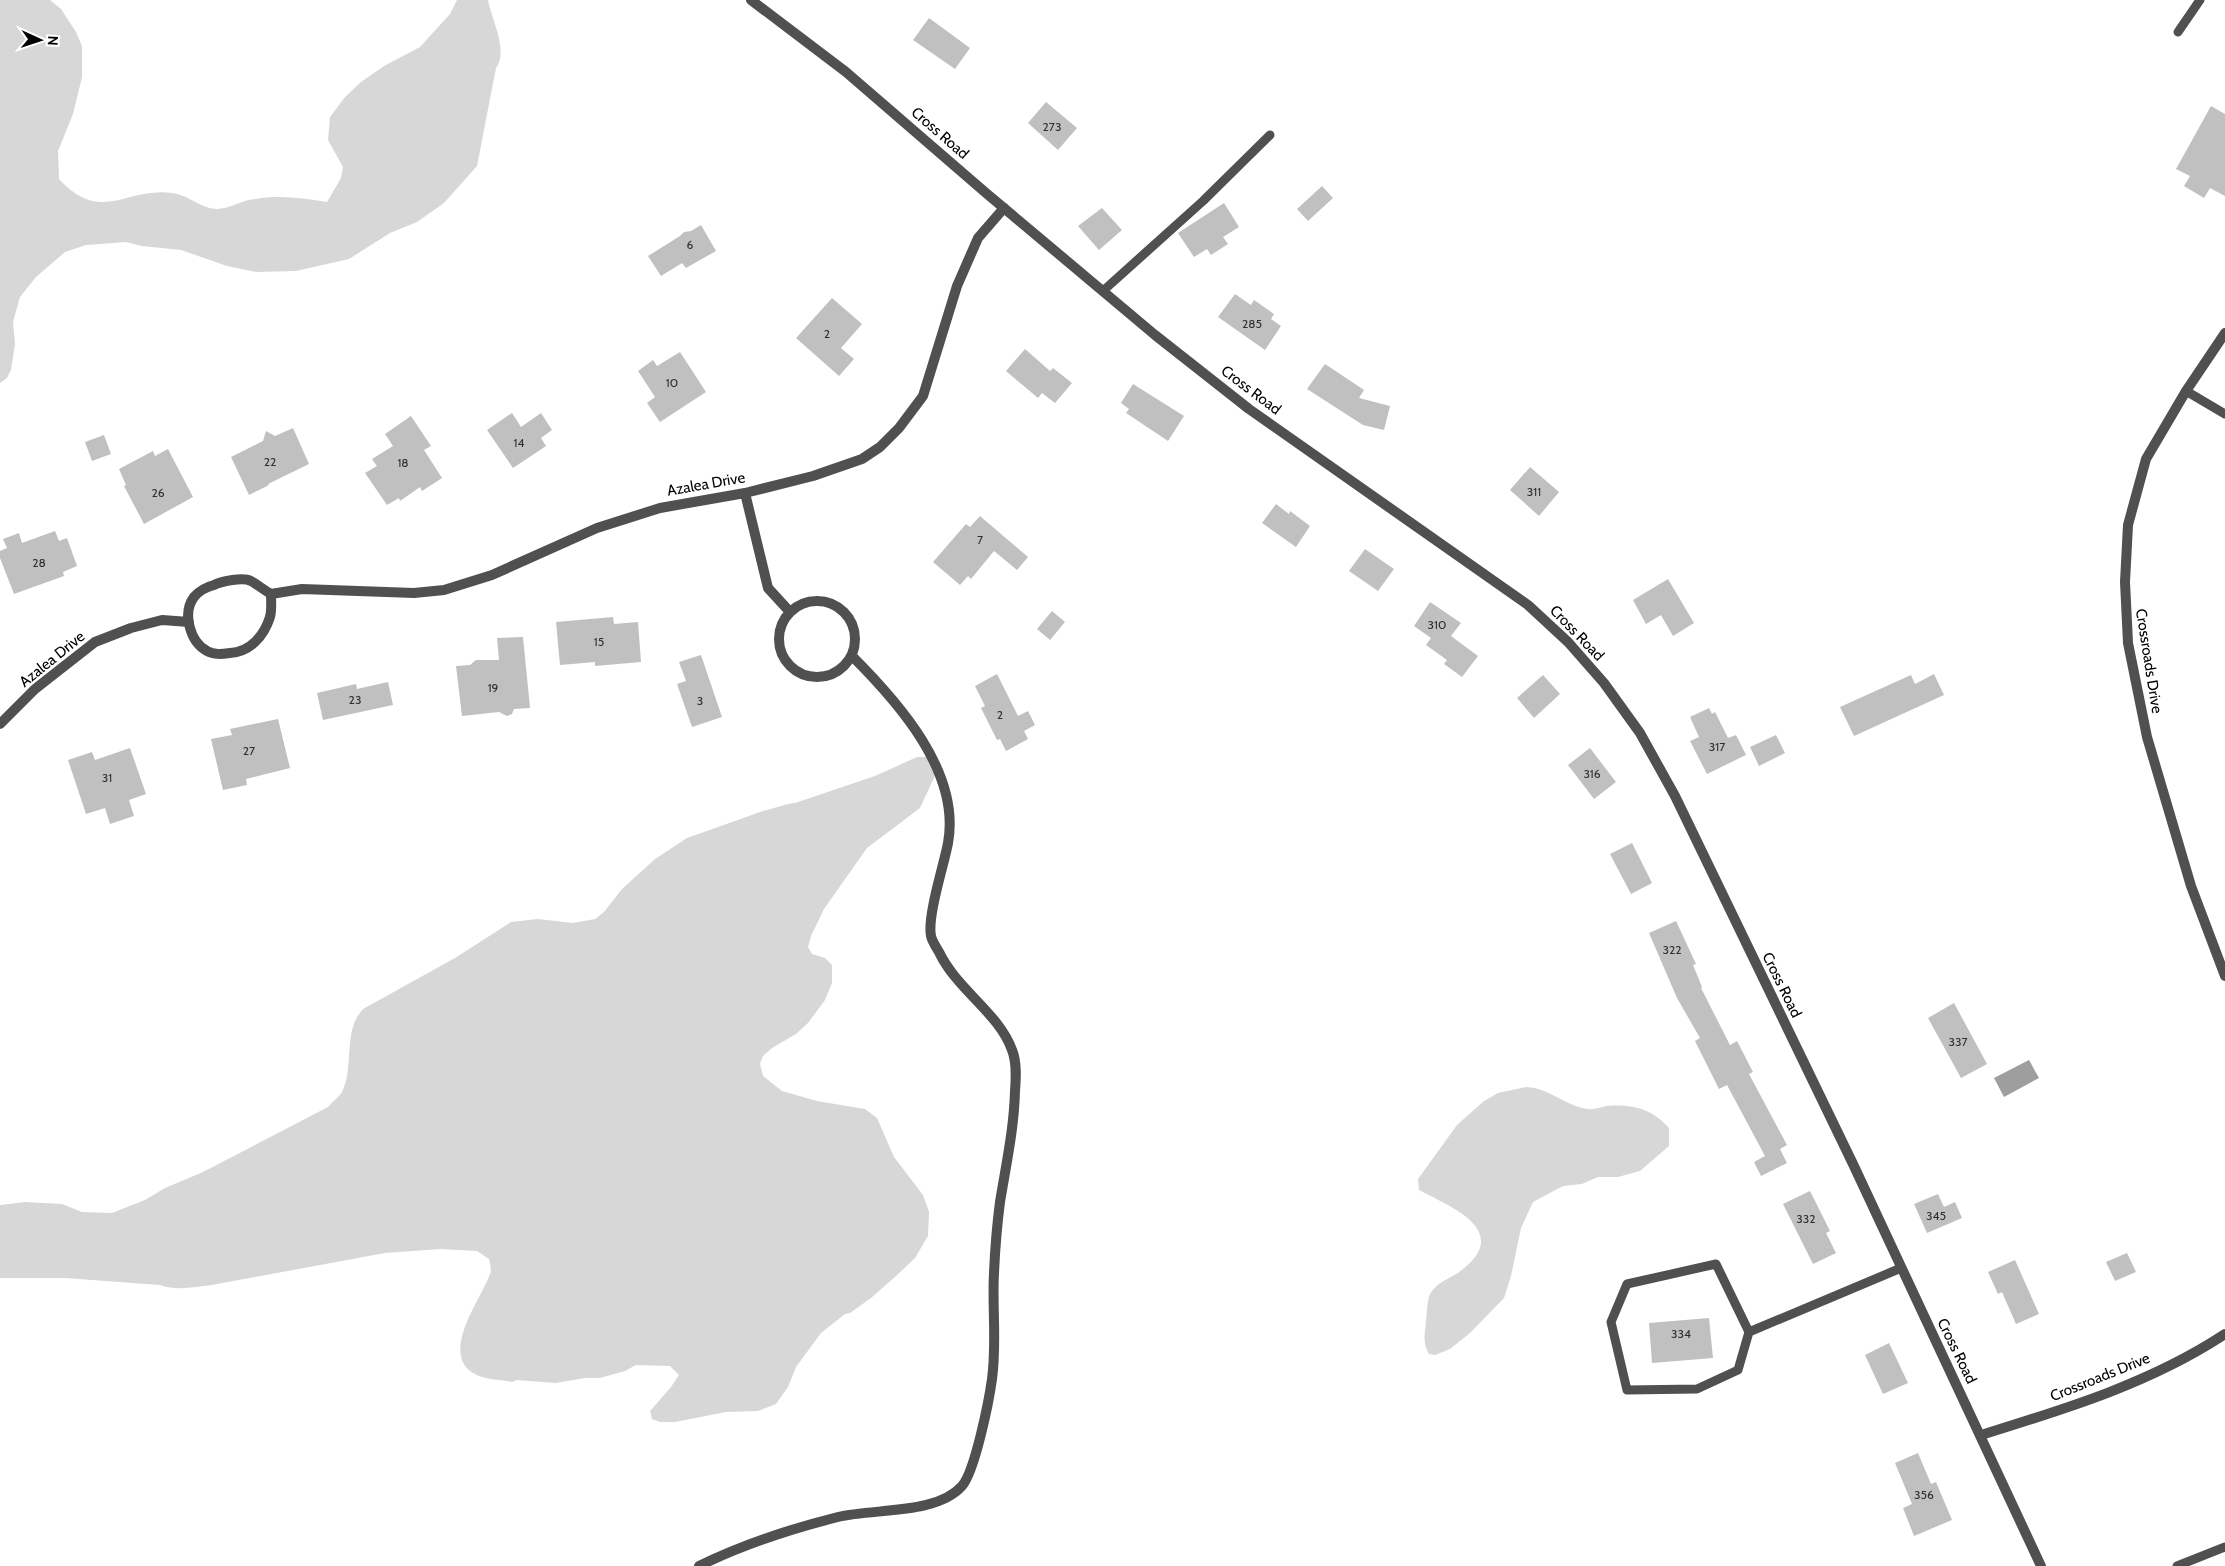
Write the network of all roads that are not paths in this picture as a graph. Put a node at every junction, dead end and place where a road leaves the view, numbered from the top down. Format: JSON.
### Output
{"nodes":[{"id":1,"x":751,"y":0,"type":"edge"},
{"id":2,"x":2200,"y":0,"type":"edge"},
{"id":3,"x":2178,"y":32,"type":"dead end"},
{"id":4,"x":1270,"y":135,"type":"dead end"},
{"id":5,"x":1004,"y":208,"type":"junction"},
{"id":6,"x":1104,"y":290,"type":"junction"},
{"id":7,"x":2225,"y":333,"type":"edge"},
{"id":8,"x":2186,"y":391,"type":"junction"},
{"id":9,"x":2225,"y":414,"type":"edge"},
{"id":10,"x":745,"y":494,"type":"junction"},
{"id":11,"x":271,"y":594,"type":"junction"},
{"id":12,"x":790,"y":612,"type":"junction"},
{"id":13,"x":189,"y":622,"type":"junction"},
{"id":14,"x":852,"y":656,"type":"junction"},
{"id":15,"x":0,"y":724,"type":"edge"},
{"id":16,"x":2225,"y":976,"type":"edge"},
{"id":17,"x":1901,"y":1268,"type":"junction"},
{"id":18,"x":1750,"y":1332,"type":"junction"},
{"id":19,"x":2225,"y":1334,"type":"edge"},
{"id":20,"x":1981,"y":1435,"type":"junction"},
{"id":21,"x":2225,"y":1547,"type":"edge"},
{"id":22,"x":699,"y":1566,"type":"edge"},
{"id":23,"x":2041,"y":1566,"type":"edge"},
{"id":24,"x":2177,"y":1566,"type":"edge"}],
"edges":[{"from":1,"to":5,"type":"street","name":"Cross Road"},
{"from":2,"to":3,"type":"lane"},
{"from":4,"to":6,"type":"lane"},
{"from":5,"to":6,"type":"street","name":"Cross Road"},
{"from":5,"to":10,"type":"street","name":"Azalea Drive"},
{"from":6,"to":17,"type":"street","name":"Cross Road"},
{"from":7,"to":8,"type":"street","name":"Crossroads Drive"},
{"from":8,"to":9,"type":"lane"},
{"from":8,"to":16,"type":"street","name":"Crossroads Drive"},
{"from":10,"to":11,"type":"street","name":"Azalea Drive"},
{"from":10,"to":12,"type":"street"},
{"from":11,"to":13,"type":"street"},
{"from":11,"to":13,"type":"street"},
{"from":12,"to":14,"type":"street"},
{"from":12,"to":14,"type":"street"},
{"from":13,"to":15,"type":"street","name":"Azalea Drive"},
{"from":14,"to":22,"type":"street"},
{"from":17,"to":18,"type":"lane"},
{"from":17,"to":20,"type":"street","name":"Cross Road"},
{"from":18,"to":18,"type":"lane"},
{"from":19,"to":20,"type":"street","name":"Crossroads Drive"},
{"from":20,"to":23,"type":"street","name":"Cross Road"},
{"from":21,"to":24,"type":"lane"}]}
